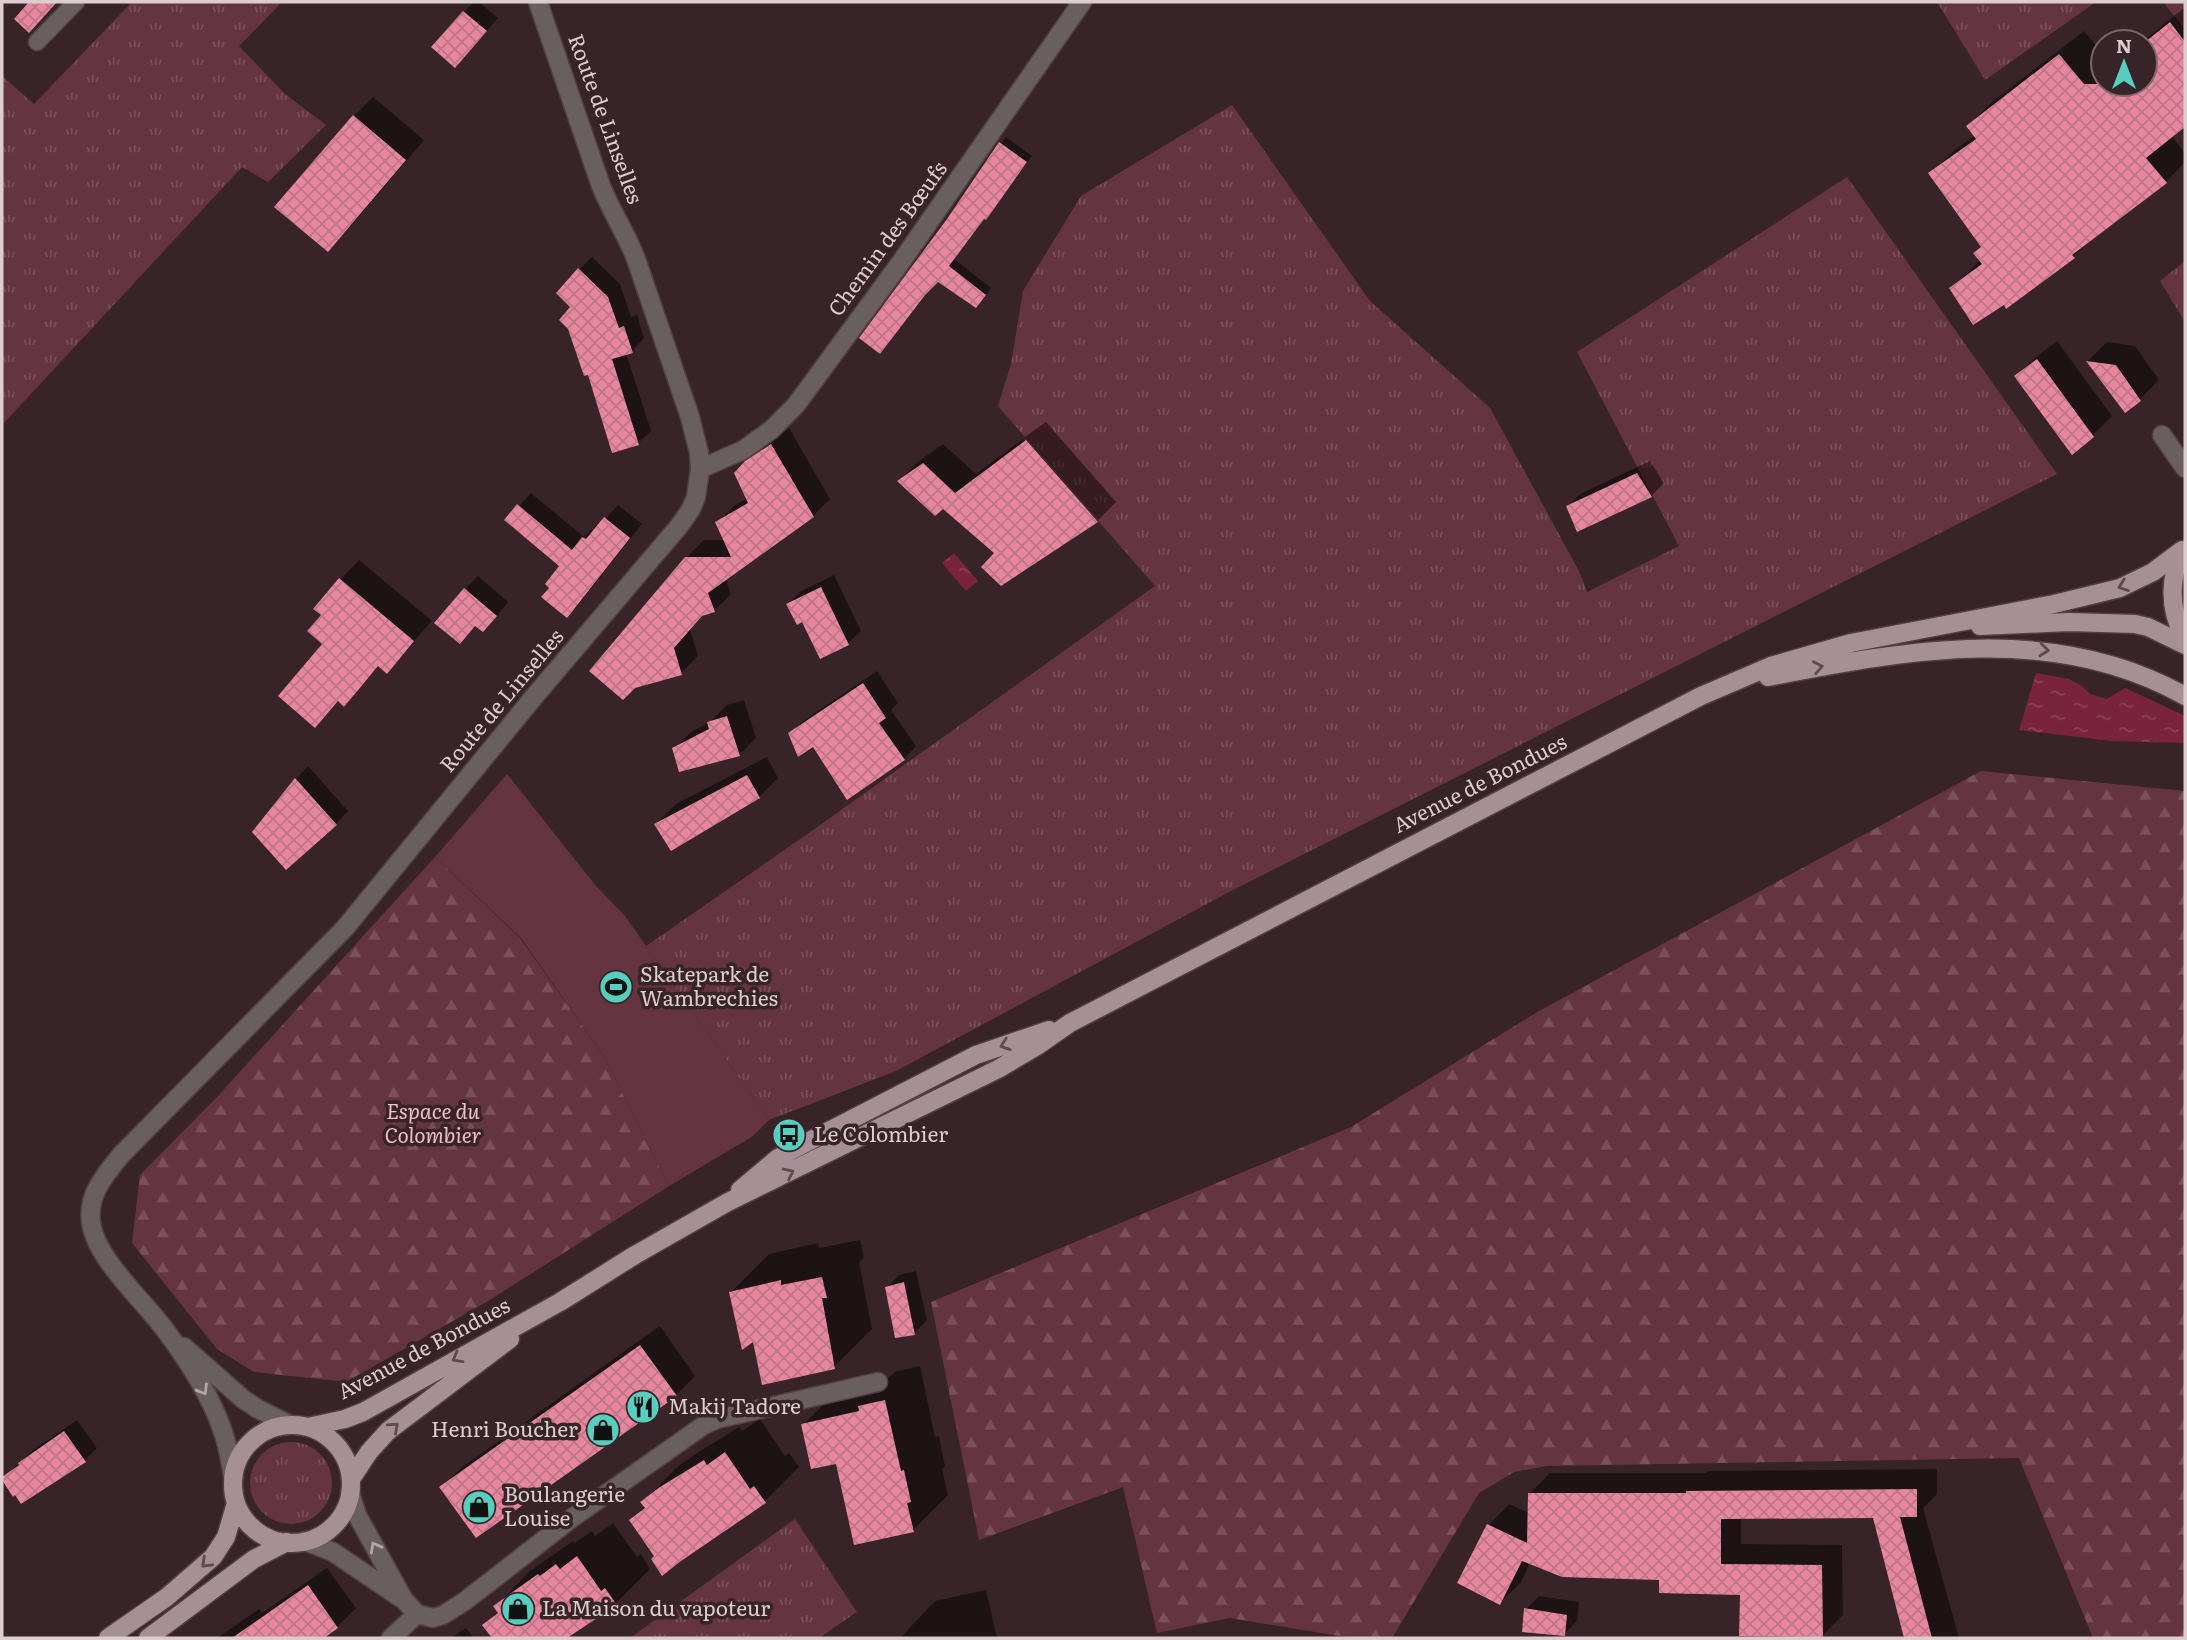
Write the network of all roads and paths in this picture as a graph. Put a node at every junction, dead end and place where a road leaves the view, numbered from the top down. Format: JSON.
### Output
{"nodes":[{"id":1,"x":76,"y":2,"type":"edge"},
{"id":2,"x":538,"y":2,"type":"edge"},
{"id":3,"x":1082,"y":2,"type":"edge"},
{"id":4,"x":37,"y":42,"type":"dead end"},
{"id":5,"x":2162,"y":435,"type":"dead end"},
{"id":6,"x":2185,"y":468,"type":"edge"},
{"id":7,"x":700,"y":469,"type":"junction"},
{"id":8,"x":2183,"y":547,"type":"edge"},
{"id":9,"x":1928,"y":628,"type":"junction"},
{"id":10,"x":2185,"y":639,"type":"edge"},
{"id":11,"x":2185,"y":645,"type":"edge"},
{"id":12,"x":1727,"y":684,"type":"junction"},
{"id":13,"x":2185,"y":696,"type":"edge"},
{"id":14,"x":560,"y":1302,"type":"junction"},
{"id":15,"x":167,"y":1332,"type":"junction"},
{"id":16,"x":878,"y":1381,"type":"dead end"},
{"id":17,"x":299,"y":1426,"type":"junction"},
{"id":18,"x":233,"y":1476,"type":"junction"},
{"id":19,"x":351,"y":1486,"type":"junction"},
{"id":20,"x":236,"y":1503,"type":"junction"},
{"id":21,"x":296,"y":1542,"type":"junction"},
{"id":22,"x":404,"y":1600,"type":"junction"},
{"id":23,"x":418,"y":1614,"type":"junction"},
{"id":24,"x":108,"y":1638,"type":"edge"},
{"id":25,"x":148,"y":1638,"type":"edge"},
{"id":26,"x":391,"y":1638,"type":"edge"}],
"edges":[{"from":1,"to":4,"type":"lane"},
{"from":2,"to":7,"type":"street","name":"Route de Linselles"},
{"from":3,"to":7,"type":"street","name":"Chemin des Bœufs"},
{"from":5,"to":6,"type":"street"},
{"from":7,"to":15,"type":"street","name":"Route de Linselles"},
{"from":8,"to":9,"type":"main road","name":"Avenue de Bondues","one_way":true},
{"from":8,"to":10,"type":"main road"},
{"from":9,"to":11,"type":"main road","name":"Avenue de Bondues"},
{"from":9,"to":12,"type":"main road","name":"Avenue de Bondues"},
{"from":12,"to":13,"type":"main road","one_way":true},
{"from":12,"to":14,"type":"main road","name":"Avenue de Bondues"},
{"from":14,"to":17,"type":"main road","name":"Avenue de Bondues","one_way":true},
{"from":19,"to":14,"type":"main road","name":"Avenue de Bondues","one_way":true},
{"from":15,"to":17,"type":"street","name":"Route de Linselles"},
{"from":15,"to":18,"type":"street","name":"Route de Linselles","one_way":true},
{"from":16,"to":23,"type":"street"},
{"from":17,"to":18,"type":"main road"},
{"from":17,"to":19,"type":"main road"},
{"from":18,"to":20,"type":"main road"},
{"from":19,"to":21,"type":"main road"},
{"from":22,"to":19,"type":"street","one_way":true},
{"from":20,"to":21,"type":"main road"},
{"from":20,"to":24,"type":"main road","one_way":true},
{"from":21,"to":22,"type":"street"},
{"from":21,"to":25,"type":"main road"},
{"from":22,"to":23,"type":"street"},
{"from":23,"to":26,"type":"street"}]}
